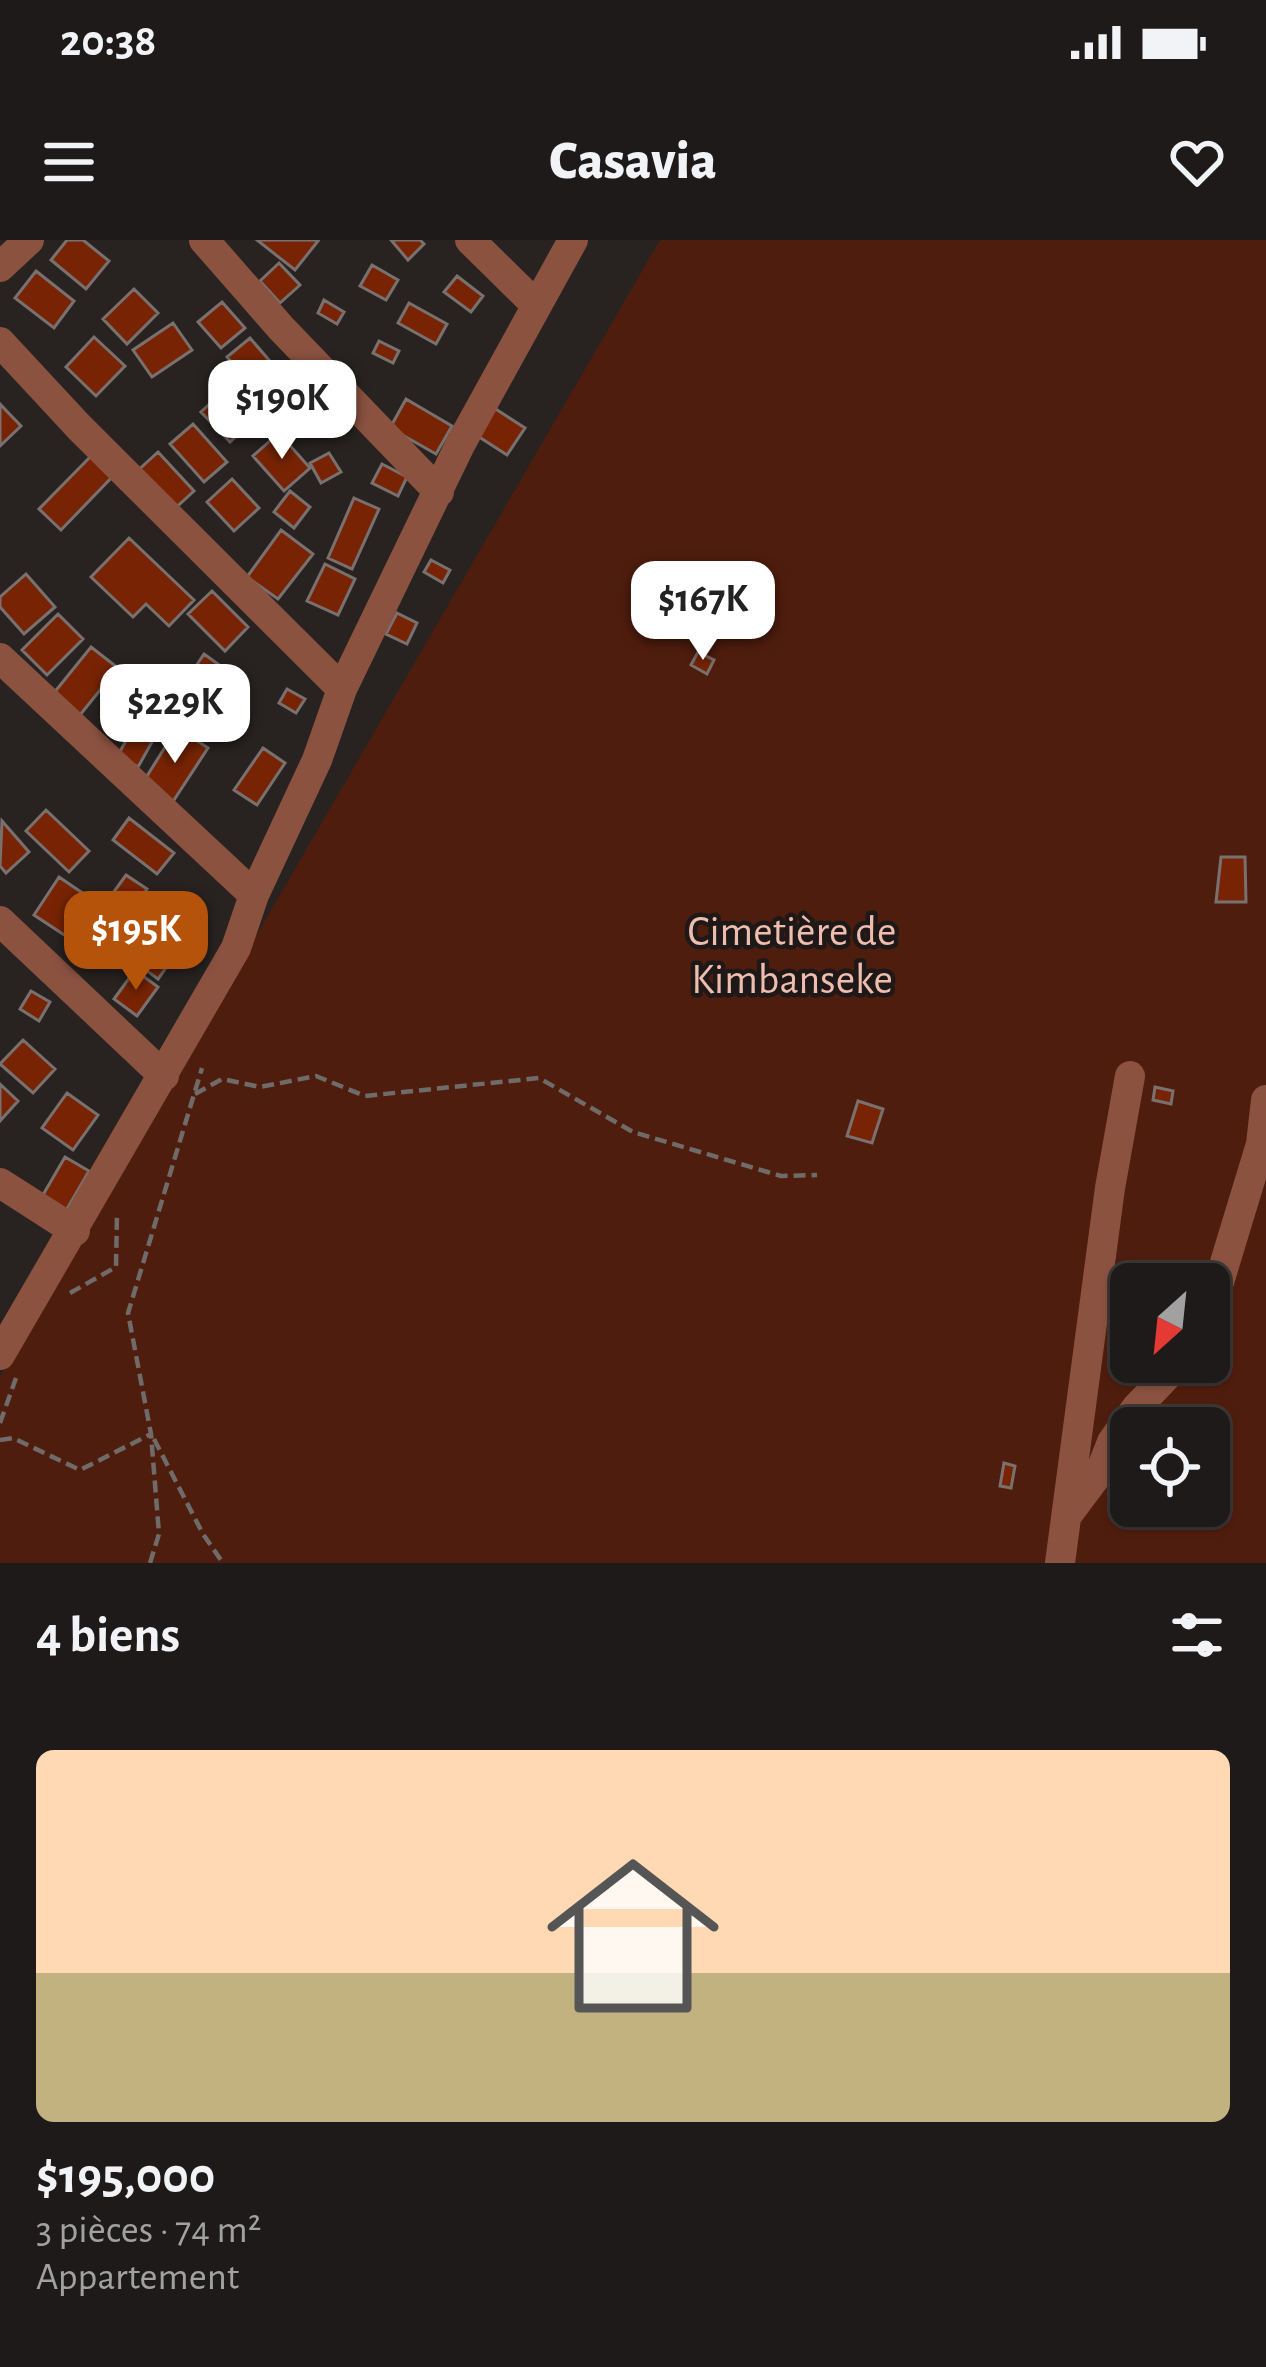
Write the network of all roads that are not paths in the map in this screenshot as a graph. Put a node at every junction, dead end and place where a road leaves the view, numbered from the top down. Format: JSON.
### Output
{"nodes":[{"id":1,"x":29,"y":240,"type":"edge"},
{"id":2,"x":204,"y":240,"type":"edge"},
{"id":3,"x":470,"y":240,"type":"edge"},
{"id":4,"x":573,"y":240,"type":"edge"},
{"id":5,"x":0,"y":267,"type":"edge"},
{"id":6,"x":536,"y":305,"type":"junction"},
{"id":7,"x":0,"y":342,"type":"edge"},
{"id":8,"x":439,"y":492,"type":"junction"},
{"id":9,"x":0,"y":658,"type":"edge"},
{"id":10,"x":342,"y":688,"type":"junction"},
{"id":11,"x":254,"y":895,"type":"junction"},
{"id":12,"x":0,"y":921,"type":"edge"},
{"id":13,"x":164,"y":1076,"type":"junction"},
{"id":14,"x":1130,"y":1076,"type":"dead end"},
{"id":15,"x":1266,"y":1100,"type":"edge"},
{"id":16,"x":0,"y":1183,"type":"edge"},
{"id":17,"x":75,"y":1231,"type":"junction"},
{"id":18,"x":1225,"y":1263,"type":"edge"},
{"id":19,"x":0,"y":1355,"type":"edge"},
{"id":20,"x":1161,"y":1383,"type":"edge"},
{"id":21,"x":1065,"y":1519,"type":"junction"},
{"id":22,"x":1060,"y":1563,"type":"edge"}],
"edges":[{"from":1,"to":5,"type":"street"},
{"from":2,"to":8,"type":"street"},
{"from":3,"to":6,"type":"street"},
{"from":4,"to":6,"type":"street"},
{"from":6,"to":8,"type":"street"},
{"from":7,"to":10,"type":"street"},
{"from":8,"to":10,"type":"street"},
{"from":9,"to":11,"type":"street"},
{"from":10,"to":11,"type":"street"},
{"from":11,"to":13,"type":"street"},
{"from":12,"to":13,"type":"street"},
{"from":13,"to":17,"type":"street"},
{"from":14,"to":21,"type":"street"},
{"from":15,"to":18,"type":"street"},
{"from":16,"to":17,"type":"street"},
{"from":17,"to":19,"type":"street"},
{"from":20,"to":21,"type":"street"},
{"from":21,"to":22,"type":"street"}]}
